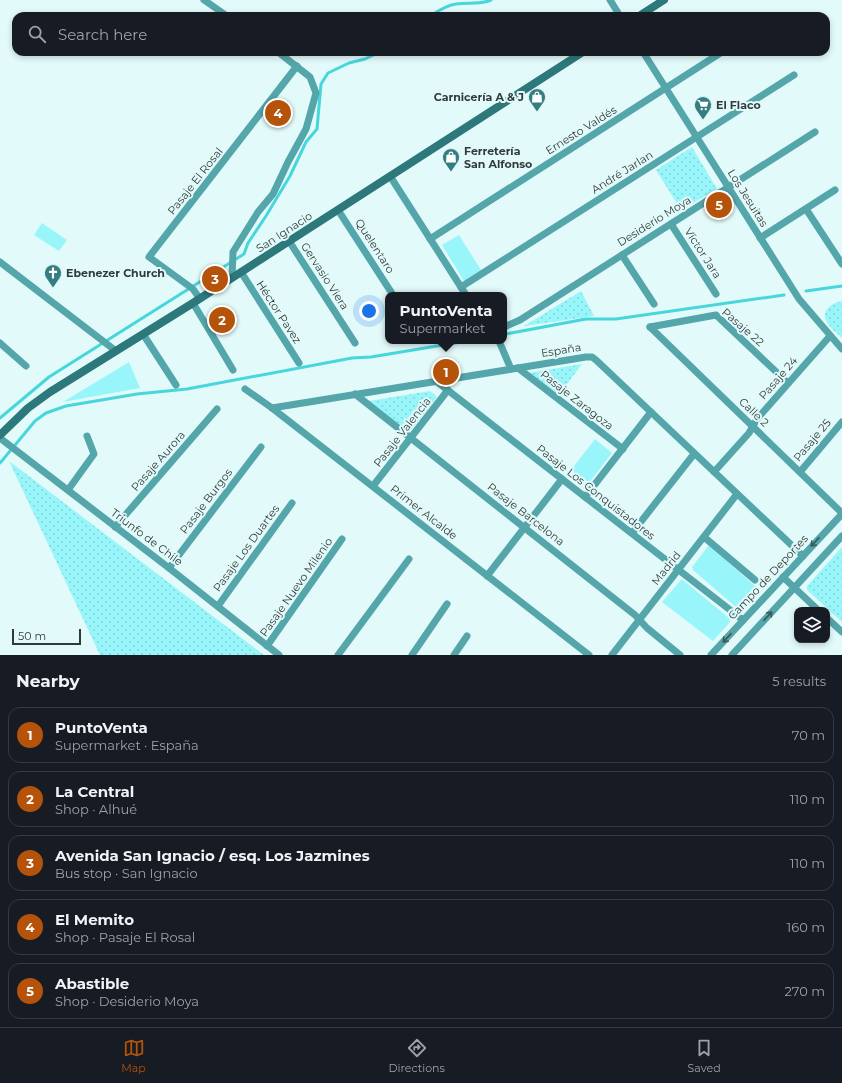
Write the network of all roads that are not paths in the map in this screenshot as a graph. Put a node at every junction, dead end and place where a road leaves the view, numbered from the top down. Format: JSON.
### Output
{"nodes":[{"id":1,"x":204,"y":0,"type":"edge"},
{"id":2,"x":610,"y":0,"type":"edge"},
{"id":3,"x":664,"y":0,"type":"edge"},
{"id":4,"x":221,"y":12,"type":"edge"},
{"id":5,"x":618,"y":12,"type":"edge"},
{"id":6,"x":645,"y":12,"type":"edge"},
{"id":7,"x":283,"y":56,"type":"edge"},
{"id":8,"x":577,"y":56,"type":"edge"},
{"id":9,"x":645,"y":56,"type":"edge"},
{"id":10,"x":716,"y":56,"type":"edge"},
{"id":11,"x":297,"y":66,"type":"junction"},
{"id":12,"x":794,"y":75,"type":"dead end"},
{"id":13,"x":666,"y":89,"type":"junction"},
{"id":14,"x":815,"y":132,"type":"dead end"},
{"id":15,"x":697,"y":137,"type":"junction"},
{"id":16,"x":390,"y":176,"type":"junction"},
{"id":17,"x":728,"y":187,"type":"junction"},
{"id":18,"x":835,"y":190,"type":"dead end"},
{"id":19,"x":806,"y":209,"type":"junction"},
{"id":20,"x":338,"y":210,"type":"junction"},
{"id":21,"x":671,"y":224,"type":"junction"},
{"id":22,"x":760,"y":238,"type":"junction"},
{"id":23,"x":430,"y":239,"type":"junction"},
{"id":24,"x":289,"y":241,"type":"junction"},
{"id":25,"x":622,"y":255,"type":"junction"},
{"id":26,"x":0,"y":262,"type":"edge"},
{"id":27,"x":842,"y":264,"type":"edge"},
{"id":28,"x":241,"y":272,"type":"junction"},
{"id":29,"x":232,"y":278,"type":"junction"},
{"id":30,"x":461,"y":287,"type":"junction"},
{"id":31,"x":391,"y":292,"type":"edge"},
{"id":32,"x":464,"y":292,"type":"edge"},
{"id":33,"x":716,"y":294,"type":"dead end"},
{"id":34,"x":196,"y":301,"type":"junction"},
{"id":35,"x":654,"y":304,"type":"dead end"},
{"id":36,"x":507,"y":326,"type":"edge"},
{"id":37,"x":650,"y":327,"type":"joint"},
{"id":38,"x":143,"y":334,"type":"junction"},
{"id":39,"x":830,"y":336,"type":"junction"},
{"id":40,"x":0,"y":343,"type":"edge"},
{"id":41,"x":355,"y":344,"type":"dead end"},
{"id":42,"x":501,"y":344,"type":"edge"},
{"id":43,"x":112,"y":349,"type":"junction"},
{"id":44,"x":842,"y":349,"type":"edge"},
{"id":45,"x":299,"y":363,"type":"dead end"},
{"id":46,"x":26,"y":366,"type":"dead end"},
{"id":47,"x":514,"y":368,"type":"junction"},
{"id":48,"x":233,"y":370,"type":"dead end"},
{"id":49,"x":436,"y":381,"type":"junction"},
{"id":50,"x":788,"y":383,"type":"junction"},
{"id":51,"x":176,"y":385,"type":"dead end"},
{"id":52,"x":245,"y":389,"type":"dead end"},
{"id":53,"x":448,"y":390,"type":"junction"},
{"id":54,"x":355,"y":394,"type":"junction"},
{"id":55,"x":272,"y":408,"type":"junction"},
{"id":56,"x":217,"y":409,"type":"dead end"},
{"id":57,"x":651,"y":412,"type":"junction"},
{"id":58,"x":842,"y":422,"type":"edge"},
{"id":59,"x":753,"y":426,"type":"junction"},
{"id":60,"x":0,"y":436,"type":"edge"},
{"id":61,"x":87,"y":436,"type":"dead end"},
{"id":62,"x":410,"y":438,"type":"junction"},
{"id":63,"x":260,"y":447,"type":"dead end"},
{"id":64,"x":622,"y":449,"type":"junction"},
{"id":65,"x":694,"y":454,"type":"junction"},
{"id":66,"x":714,"y":472,"type":"junction"},
{"id":67,"x":800,"y":472,"type":"junction"},
{"id":68,"x":562,"y":479,"type":"junction"},
{"id":69,"x":373,"y":486,"type":"junction"},
{"id":70,"x":68,"y":490,"type":"junction"},
{"id":71,"x":737,"y":494,"type":"junction"},
{"id":72,"x":586,"y":497,"type":"junction"},
{"id":73,"x":292,"y":503,"type":"dead end"},
{"id":74,"x":842,"y":513,"type":"edge"},
{"id":75,"x":115,"y":527,"type":"junction"},
{"id":76,"x":525,"y":527,"type":"junction"},
{"id":77,"x":632,"y":533,"type":"junction"},
{"id":78,"x":842,"y":536,"type":"edge"},
{"id":79,"x":704,"y":537,"type":"junction"},
{"id":80,"x":342,"y":539,"type":"dead end"},
{"id":81,"x":803,"y":556,"type":"junction"},
{"id":82,"x":409,"y":559,"type":"dead end"},
{"id":83,"x":169,"y":568,"type":"junction"},
{"id":84,"x":679,"y":570,"type":"junction"},
{"id":85,"x":487,"y":576,"type":"junction"},
{"id":86,"x":783,"y":577,"type":"junction"},
{"id":87,"x":755,"y":580,"type":"dead end"},
{"id":88,"x":794,"y":588,"type":"junction"},
{"id":89,"x":447,"y":604,"type":"dead end"},
{"id":90,"x":218,"y":606,"type":"junction"},
{"id":91,"x":815,"y":607,"type":"edge"},
{"id":92,"x":640,"y":620,"type":"junction"},
{"id":93,"x":743,"y":620,"type":"junction"},
{"id":94,"x":830,"y":621,"type":"edge"},
{"id":95,"x":842,"y":632,"type":"edge"},
{"id":96,"x":467,"y":636,"type":"dead end"},
{"id":97,"x":268,"y":646,"type":"junction"},
{"id":98,"x":279,"y":655,"type":"edge"},
{"id":99,"x":338,"y":655,"type":"edge"},
{"id":100,"x":412,"y":655,"type":"edge"},
{"id":101,"x":454,"y":655,"type":"edge"},
{"id":102,"x":589,"y":655,"type":"edge"},
{"id":103,"x":612,"y":655,"type":"edge"},
{"id":104,"x":680,"y":655,"type":"edge"},
{"id":105,"x":710,"y":655,"type":"edge"},
{"id":106,"x":732,"y":655,"type":"edge"}],
"edges":[{"from":1,"to":4,"type":"street"},
{"from":2,"to":5,"type":"street"},
{"from":3,"to":6,"type":"main road"},
{"from":7,"to":11,"type":"street"},
{"from":8,"to":16,"type":"main road","name":"San Ignacio"},
{"from":9,"to":13,"type":"street","name":"Los Jesuitas"},
{"from":10,"to":13,"type":"street","name":"Ernesto Valdés"},
{"from":11,"to":29,"type":"street"},
{"from":11,"to":34,"type":"street","name":"Pasaje El Rosal"},
{"from":12,"to":15,"type":"street","name":"André Jarlan"},
{"from":13,"to":15,"type":"street","name":"Los Jesuitas"},
{"from":13,"to":23,"type":"street","name":"Ernesto Valdés"},
{"from":14,"to":17,"type":"street","name":"Desiderio Moya"},
{"from":15,"to":17,"type":"street","name":"Los Jesuitas"},
{"from":15,"to":30,"type":"street","name":"André Jarlan"},
{"from":16,"to":20,"type":"main road","name":"San Ignacio"},
{"from":16,"to":23,"type":"street"},
{"from":17,"to":21,"type":"street","name":"Desiderio Moya"},
{"from":17,"to":22,"type":"street","name":"Los Jesuitas"},
{"from":18,"to":19,"type":"street"},
{"from":19,"to":22,"type":"street"},
{"from":19,"to":27,"type":"street"},
{"from":20,"to":24,"type":"main road","name":"San Ignacio"},
{"from":20,"to":31,"type":"street","name":"Quelentaro"},
{"from":21,"to":25,"type":"street","name":"Desiderio Moya"},
{"from":21,"to":33,"type":"street","name":"Víctor Jara"},
{"from":22,"to":39,"type":"street","name":"Los Jesuitas"},
{"from":23,"to":30,"type":"street"},
{"from":24,"to":28,"type":"main road","name":"San Ignacio"},
{"from":24,"to":41,"type":"street","name":"Gervasio Viera"},
{"from":25,"to":35,"type":"street"},
{"from":25,"to":36,"type":"street","name":"Desiderio Moya"},
{"from":26,"to":43,"type":"street"},
{"from":28,"to":29,"type":"main road","name":"San Ignacio"},
{"from":28,"to":45,"type":"street","name":"Héctor Pavez"},
{"from":29,"to":34,"type":"main road","name":"San Ignacio"},
{"from":30,"to":32,"type":"street"},
{"from":34,"to":38,"type":"main road","name":"San Ignacio"},
{"from":34,"to":48,"type":"street","name":"Pasaje El Rosal"},
{"from":37,"to":50,"type":"street","name":"Pasaje 22"},
{"from":37,"to":59,"type":"street","name":"Calle 2"},
{"from":38,"to":43,"type":"main road","name":"San Ignacio"},
{"from":38,"to":51,"type":"street"},
{"from":39,"to":44,"type":"street","name":"Los Jesuitas"},
{"from":39,"to":50,"type":"street","name":"Pasaje 24"},
{"from":40,"to":46,"type":"street"},
{"from":42,"to":47,"type":"street"},
{"from":43,"to":60,"type":"main road","name":"San Ignacio"},
{"from":47,"to":49,"type":"street","name":"España"},
{"from":47,"to":57,"type":"street","name":"España"},
{"from":47,"to":64,"type":"street","name":"Pasaje Zaragoza"},
{"from":49,"to":53,"type":"street","name":"Pasaje Los Conquistadores"},
{"from":49,"to":54,"type":"street","name":"España"},
{"from":50,"to":59,"type":"street","name":"Pasaje 24"},
{"from":52,"to":55,"type":"street","name":"Primer Alcalde"},
{"from":53,"to":62,"type":"street","name":"Pasaje Valencia"},
{"from":53,"to":68,"type":"street","name":"Pasaje Los Conquistadores"},
{"from":54,"to":55,"type":"street","name":"España"},
{"from":54,"to":62,"type":"street","name":"Pasaje Barcelona"},
{"from":55,"to":69,"type":"street","name":"Primer Alcalde"},
{"from":56,"to":75,"type":"street","name":"Pasaje Aurora"},
{"from":57,"to":64,"type":"street"},
{"from":57,"to":65,"type":"street","name":"España"},
{"from":58,"to":67,"type":"street","name":"Pasaje 25"},
{"from":59,"to":66,"type":"street","name":"Pasaje 24"},
{"from":59,"to":67,"type":"street","name":"Calle 2"},
{"from":60,"to":70,"type":"street","name":"Triunfo de Chile"},
{"from":61,"to":70,"type":"street"},
{"from":62,"to":69,"type":"street","name":"Pasaje Valencia"},
{"from":62,"to":76,"type":"street","name":"Pasaje Barcelona"},
{"from":63,"to":83,"type":"street","name":"Pasaje Burgos"},
{"from":64,"to":72,"type":"street"},
{"from":65,"to":66,"type":"street","name":"España"},
{"from":65,"to":77,"type":"street"},
{"from":66,"to":71,"type":"street","name":"España"},
{"from":67,"to":74,"type":"street","name":"Calle 2"},
{"from":68,"to":72,"type":"street","name":"Pasaje Los Conquistadores"},
{"from":68,"to":76,"type":"street"},
{"from":69,"to":85,"type":"street","name":"Primer Alcalde"},
{"from":70,"to":75,"type":"street","name":"Triunfo de Chile"},
{"from":71,"to":79,"type":"street","name":"Madrid"},
{"from":71,"to":81,"type":"street","name":"España"},
{"from":72,"to":77,"type":"street","name":"Pasaje Los Conquistadores"},
{"from":73,"to":90,"type":"street","name":"Pasaje Los Duartes"},
{"from":74,"to":81,"type":"street","name":"Campo de Deportes","one_way":true},
{"from":75,"to":83,"type":"street","name":"Triunfo de Chile"},
{"from":76,"to":85,"type":"street"},
{"from":76,"to":92,"type":"street","name":"Pasaje Barcelona"},
{"from":77,"to":84,"type":"street","name":"Pasaje Los Conquistadores"},
{"from":78,"to":88,"type":"street"},
{"from":79,"to":84,"type":"street","name":"Madrid"},
{"from":79,"to":87,"type":"street"},
{"from":80,"to":97,"type":"street","name":"Pasaje Nuevo Milenio"},
{"from":81,"to":86,"type":"street","name":"Campo de Deportes"},
{"from":82,"to":99,"type":"street"},
{"from":83,"to":90,"type":"street","name":"Triunfo de Chile"},
{"from":84,"to":92,"type":"street","name":"Madrid"},
{"from":84,"to":93,"type":"street","name":"Pasaje Los Conquistadores"},
{"from":85,"to":102,"type":"street","name":"Primer Alcalde"},
{"from":86,"to":88,"type":"street"},
{"from":86,"to":93,"type":"street","name":"Campo de Deportes"},
{"from":88,"to":91,"type":"street"},
{"from":106,"to":88,"type":"street","one_way":true},
{"from":89,"to":100,"type":"street"},
{"from":90,"to":97,"type":"street","name":"Triunfo de Chile"},
{"from":92,"to":103,"type":"street","name":"Madrid"},
{"from":92,"to":104,"type":"street","name":"Pasaje Barcelona"},
{"from":93,"to":105,"type":"street","name":"Campo de Deportes","one_way":true},
{"from":94,"to":95,"type":"street"},
{"from":96,"to":101,"type":"street"},
{"from":97,"to":98,"type":"street","name":"Triunfo de Chile"}]}
